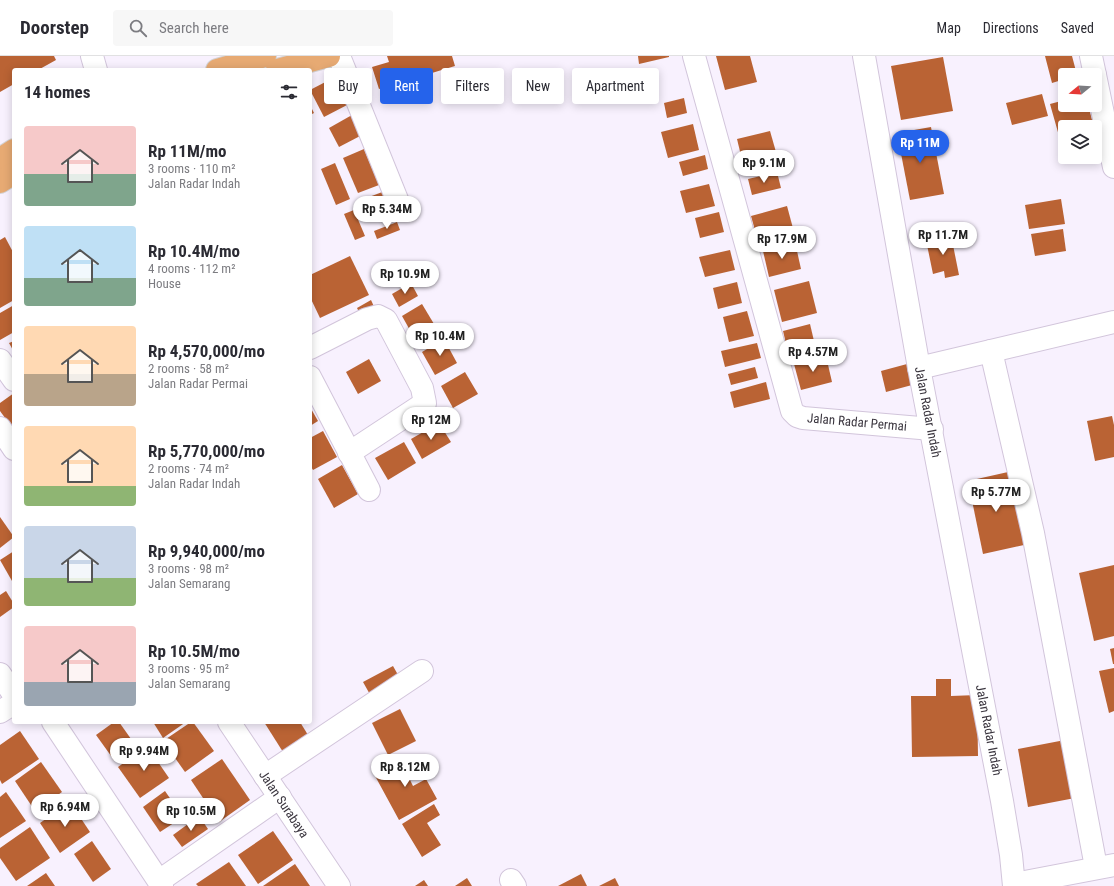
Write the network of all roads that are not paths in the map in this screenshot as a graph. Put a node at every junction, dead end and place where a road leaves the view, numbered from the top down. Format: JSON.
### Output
{"nodes":[{"id":1,"x":92,"y":56,"type":"edge"},
{"id":2,"x":265,"y":56,"type":"edge"},
{"id":3,"x":330,"y":56,"type":"edge"},
{"id":4,"x":339,"y":56,"type":"edge"},
{"id":5,"x":694,"y":56,"type":"edge"},
{"id":6,"x":864,"y":56,"type":"edge"},
{"id":7,"x":1091,"y":56,"type":"edge"},
{"id":8,"x":95,"y":68,"type":"edge"},
{"id":9,"x":224,"y":68,"type":"edge"},
{"id":10,"x":285,"y":68,"type":"edge"},
{"id":11,"x":1094,"y":68,"type":"edge"},
{"id":12,"x":1102,"y":109,"type":"edge"},
{"id":13,"x":12,"y":151,"type":"edge"},
{"id":14,"x":0,"y":159,"type":"edge"},
{"id":15,"x":1114,"y":167,"type":"edge"},
{"id":16,"x":12,"y":174,"type":"edge"},
{"id":17,"x":0,"y":182,"type":"edge"},
{"id":18,"x":398,"y":202,"type":"dead end"},
{"id":19,"x":1114,"y":322,"type":"edge"},
{"id":20,"x":312,"y":347,"type":"edge"},
{"id":21,"x":991,"y":351,"type":"junction"},
{"id":22,"x":0,"y":360,"type":"edge"},
{"id":23,"x":919,"y":368,"type":"junction"},
{"id":24,"x":12,"y":377,"type":"edge"},
{"id":25,"x":312,"y":381,"type":"edge"},
{"id":26,"x":0,"y":428,"type":"edge"},
{"id":27,"x":932,"y":429,"type":"junction"},
{"id":28,"x":12,"y":446,"type":"edge"},
{"id":29,"x":349,"y":453,"type":"junction"},
{"id":30,"x":369,"y":490,"type":"dead end"},
{"id":31,"x":422,"y":671,"type":"dead end"},
{"id":32,"x":0,"y":674,"type":"edge"},
{"id":33,"x":12,"y":692,"type":"edge"},
{"id":34,"x":12,"y":704,"type":"edge"},
{"id":35,"x":0,"y":712,"type":"edge"},
{"id":36,"x":54,"y":724,"type":"edge"},
{"id":37,"x":230,"y":724,"type":"edge"},
{"id":38,"x":265,"y":776,"type":"junction"},
{"id":39,"x":280,"y":797,"type":"junction"},
{"id":40,"x":1105,"y":866,"type":"edge"},
{"id":41,"x":161,"y":884,"type":"edge"},
{"id":42,"x":1014,"y":885,"type":"edge"},
{"id":43,"x":339,"y":886,"type":"edge"}],
"edges":[{"from":1,"to":8,"type":"street"},
{"from":2,"to":9,"type":"main road"},
{"from":3,"to":10,"type":"main road"},
{"from":4,"to":18,"type":"street"},
{"from":5,"to":27,"type":"street","name":"Jalan Radar Permai"},
{"from":6,"to":23,"type":"street","name":"Jalan Radar Indah"},
{"from":7,"to":11,"type":"street"},
{"from":12,"to":15,"type":"street"},
{"from":13,"to":14,"type":"main road"},
{"from":16,"to":17,"type":"main road"},
{"from":19,"to":21,"type":"street"},
{"from":20,"to":29,"type":"street"},
{"from":21,"to":23,"type":"street"},
{"from":21,"to":40,"type":"street"},
{"from":22,"to":24,"type":"street"},
{"from":23,"to":27,"type":"street","name":"Jalan Radar Indah"},
{"from":25,"to":29,"type":"street"},
{"from":26,"to":28,"type":"street"},
{"from":27,"to":42,"type":"street","name":"Jalan Radar Indah"},
{"from":29,"to":30,"type":"street"},
{"from":31,"to":38,"type":"street"},
{"from":32,"to":33,"type":"street"},
{"from":34,"to":35,"type":"street"},
{"from":36,"to":41,"type":"street"},
{"from":37,"to":38,"type":"street","name":"Jalan Surabaya"},
{"from":38,"to":39,"type":"street","name":"Jalan Surabaya"},
{"from":39,"to":41,"type":"street"},
{"from":39,"to":43,"type":"street","name":"Jalan Surabaya"},
{"from":40,"to":42,"type":"street"}]}
